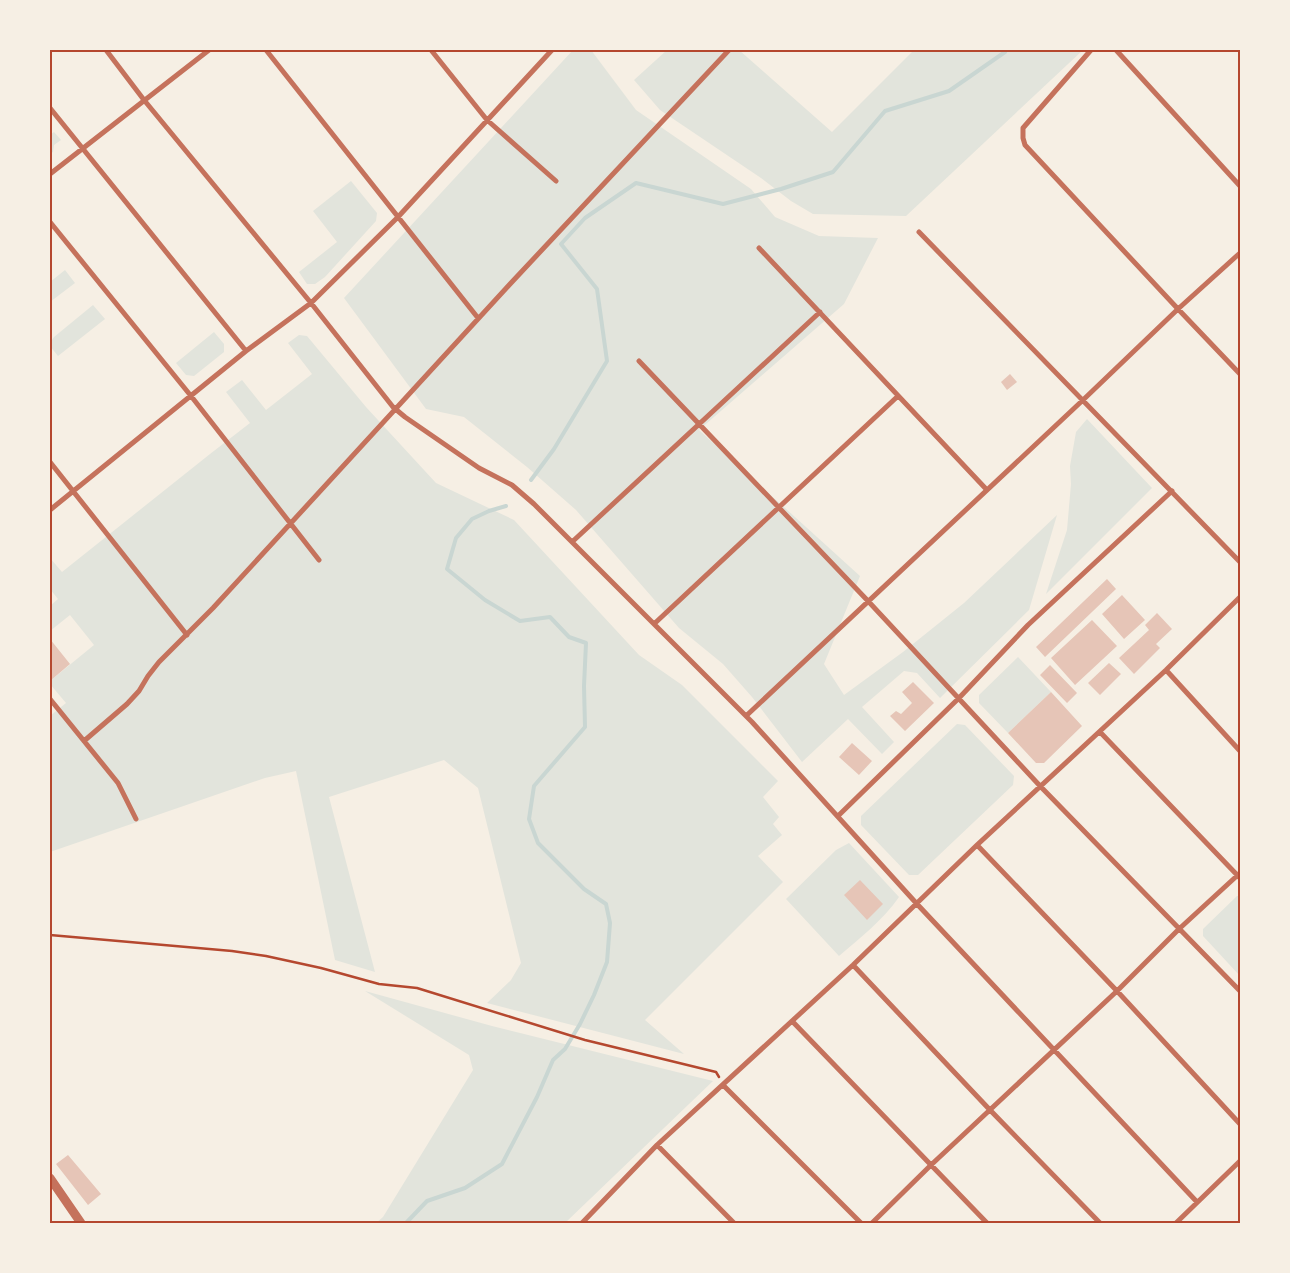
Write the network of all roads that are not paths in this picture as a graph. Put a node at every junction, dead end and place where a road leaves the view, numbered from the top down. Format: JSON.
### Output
{"nodes":[{"id":1,"x":106,"y":50,"type":"edge"},
{"id":2,"x":209,"y":50,"type":"edge"},
{"id":3,"x":266,"y":50,"type":"edge"},
{"id":4,"x":431,"y":50,"type":"edge"},
{"id":5,"x":552,"y":50,"type":"edge"},
{"id":6,"x":729,"y":50,"type":"edge"},
{"id":7,"x":1091,"y":50,"type":"edge"},
{"id":8,"x":1116,"y":50,"type":"edge"},
{"id":9,"x":144,"y":100,"type":"junction"},
{"id":10,"x":50,"y":108,"type":"edge"},
{"id":11,"x":488,"y":120,"type":"junction"},
{"id":12,"x":83,"y":149,"type":"junction"},
{"id":13,"x":50,"y":174,"type":"edge"},
{"id":14,"x":556,"y":181,"type":"dead end"},
{"id":15,"x":1240,"y":186,"type":"edge"},
{"id":16,"x":398,"y":217,"type":"junction"},
{"id":17,"x":50,"y":222,"type":"edge"},
{"id":18,"x":919,"y":232,"type":"dead end"},
{"id":19,"x":759,"y":248,"type":"dead end"},
{"id":20,"x":1240,"y":253,"type":"edge"},
{"id":21,"x":311,"y":303,"type":"junction"},
{"id":22,"x":1178,"y":309,"type":"junction"},
{"id":23,"x":820,"y":312,"type":"junction"},
{"id":24,"x":478,"y":318,"type":"junction"},
{"id":25,"x":246,"y":351,"type":"junction"},
{"id":26,"x":638,"y":361,"type":"dead end"},
{"id":27,"x":1240,"y":374,"type":"edge"},
{"id":28,"x":192,"y":396,"type":"junction"},
{"id":29,"x":898,"y":396,"type":"junction"},
{"id":30,"x":1083,"y":400,"type":"junction"},
{"id":31,"x":396,"y":409,"type":"junction"},
{"id":32,"x":699,"y":424,"type":"junction"},
{"id":33,"x":50,"y":462,"type":"edge"},
{"id":34,"x":987,"y":490,"type":"junction"},
{"id":35,"x":1172,"y":490,"type":"junction"},
{"id":36,"x":74,"y":492,"type":"junction"},
{"id":37,"x":778,"y":508,"type":"junction"},
{"id":38,"x":50,"y":510,"type":"edge"},
{"id":39,"x":291,"y":524,"type":"junction"},
{"id":40,"x":572,"y":542,"type":"junction"},
{"id":41,"x":319,"y":560,"type":"dead end"},
{"id":42,"x":1240,"y":562,"type":"edge"},
{"id":43,"x":1240,"y":597,"type":"edge"},
{"id":44,"x":868,"y":601,"type":"junction"},
{"id":45,"x":654,"y":624,"type":"junction"},
{"id":46,"x":187,"y":635,"type":"junction"},
{"id":47,"x":1166,"y":670,"type":"junction"},
{"id":48,"x":959,"y":698,"type":"junction"},
{"id":49,"x":50,"y":699,"type":"edge"},
{"id":50,"x":746,"y":716,"type":"junction"},
{"id":51,"x":1100,"y":732,"type":"junction"},
{"id":52,"x":84,"y":741,"type":"junction"},
{"id":53,"x":1240,"y":751,"type":"edge"},
{"id":54,"x":1041,"y":787,"type":"junction"},
{"id":55,"x":838,"y":816,"type":"junction"},
{"id":56,"x":136,"y":818,"type":"dead end"},
{"id":57,"x":977,"y":845,"type":"junction"},
{"id":58,"x":1239,"y":875,"type":"edge"},
{"id":59,"x":917,"y":904,"type":"junction"},
{"id":60,"x":1179,"y":929,"type":"junction"},
{"id":61,"x":853,"y":965,"type":"junction"},
{"id":62,"x":1117,"y":991,"type":"junction"},
{"id":63,"x":1240,"y":991,"type":"edge"},
{"id":64,"x":792,"y":1021,"type":"junction"},
{"id":65,"x":1054,"y":1050,"type":"junction"},
{"id":66,"x":723,"y":1085,"type":"junction"},
{"id":67,"x":990,"y":1110,"type":"junction"},
{"id":68,"x":1240,"y":1124,"type":"edge"},
{"id":69,"x":657,"y":1145,"type":"junction"},
{"id":70,"x":1240,"y":1161,"type":"edge"},
{"id":71,"x":931,"y":1165,"type":"junction"},
{"id":72,"x":50,"y":1178,"type":"edge"},
{"id":73,"x":1197,"y":1202,"type":"junction"},
{"id":74,"x":81,"y":1223,"type":"edge"},
{"id":75,"x":582,"y":1223,"type":"edge"},
{"id":76,"x":734,"y":1223,"type":"edge"},
{"id":77,"x":861,"y":1223,"type":"edge"},
{"id":78,"x":872,"y":1223,"type":"edge"},
{"id":79,"x":986,"y":1223,"type":"edge"},
{"id":80,"x":1100,"y":1223,"type":"edge"},
{"id":81,"x":1176,"y":1223,"type":"edge"}],
"edges":[{"from":1,"to":9,"type":"street"},
{"from":2,"to":9,"type":"street"},
{"from":3,"to":16,"type":"street"},
{"from":4,"to":11,"type":"street"},
{"from":5,"to":11,"type":"street"},
{"from":6,"to":24,"type":"street"},
{"from":7,"to":22,"type":"street"},
{"from":8,"to":15,"type":"street"},
{"from":9,"to":12,"type":"street"},
{"from":9,"to":21,"type":"street"},
{"from":10,"to":12,"type":"street"},
{"from":11,"to":14,"type":"street"},
{"from":11,"to":16,"type":"street"},
{"from":12,"to":13,"type":"street"},
{"from":12,"to":25,"type":"street"},
{"from":16,"to":21,"type":"street"},
{"from":16,"to":24,"type":"street"},
{"from":17,"to":28,"type":"street"},
{"from":18,"to":30,"type":"street"},
{"from":19,"to":23,"type":"street"},
{"from":20,"to":22,"type":"street"},
{"from":21,"to":25,"type":"street"},
{"from":21,"to":31,"type":"street"},
{"from":22,"to":27,"type":"street"},
{"from":22,"to":30,"type":"street"},
{"from":23,"to":29,"type":"street"},
{"from":23,"to":32,"type":"street"},
{"from":24,"to":31,"type":"street"},
{"from":25,"to":28,"type":"street"},
{"from":26,"to":32,"type":"street"},
{"from":28,"to":36,"type":"street"},
{"from":28,"to":39,"type":"street"},
{"from":29,"to":34,"type":"street"},
{"from":29,"to":37,"type":"street"},
{"from":30,"to":34,"type":"street"},
{"from":30,"to":35,"type":"street"},
{"from":31,"to":39,"type":"street"},
{"from":31,"to":40,"type":"street"},
{"from":32,"to":37,"type":"street"},
{"from":32,"to":40,"type":"street"},
{"from":33,"to":36,"type":"street"},
{"from":34,"to":44,"type":"street"},
{"from":35,"to":42,"type":"street"},
{"from":35,"to":48,"type":"street"},
{"from":36,"to":38,"type":"street"},
{"from":36,"to":46,"type":"street"},
{"from":37,"to":44,"type":"street"},
{"from":37,"to":45,"type":"street"},
{"from":39,"to":41,"type":"street"},
{"from":39,"to":46,"type":"street"},
{"from":40,"to":45,"type":"street"},
{"from":43,"to":47,"type":"street"},
{"from":44,"to":48,"type":"street"},
{"from":44,"to":50,"type":"street"},
{"from":45,"to":50,"type":"street"},
{"from":46,"to":52,"type":"street"},
{"from":47,"to":51,"type":"street"},
{"from":47,"to":53,"type":"street"},
{"from":48,"to":54,"type":"street"},
{"from":48,"to":55,"type":"street"},
{"from":49,"to":52,"type":"street"},
{"from":50,"to":55,"type":"street"},
{"from":51,"to":54,"type":"street"},
{"from":51,"to":58,"type":"street"},
{"from":52,"to":56,"type":"street"},
{"from":54,"to":57,"type":"street"},
{"from":54,"to":60,"type":"street"},
{"from":55,"to":59,"type":"street"},
{"from":57,"to":59,"type":"street"},
{"from":57,"to":62,"type":"street"},
{"from":58,"to":60,"type":"street"},
{"from":59,"to":61,"type":"street"},
{"from":59,"to":65,"type":"street"},
{"from":60,"to":62,"type":"street"},
{"from":60,"to":63,"type":"street"},
{"from":61,"to":64,"type":"street"},
{"from":61,"to":67,"type":"street"},
{"from":62,"to":65,"type":"street"},
{"from":62,"to":68,"type":"street"},
{"from":64,"to":66,"type":"street"},
{"from":64,"to":71,"type":"street"},
{"from":65,"to":67,"type":"street"},
{"from":65,"to":73,"type":"street"},
{"from":66,"to":69,"type":"street"},
{"from":66,"to":77,"type":"street"},
{"from":67,"to":71,"type":"street"},
{"from":67,"to":80,"type":"street"},
{"from":69,"to":75,"type":"street"},
{"from":69,"to":76,"type":"street"},
{"from":70,"to":73,"type":"street"},
{"from":71,"to":78,"type":"street"},
{"from":71,"to":79,"type":"street"},
{"from":72,"to":74,"type":"street"},
{"from":73,"to":81,"type":"street"}]}
